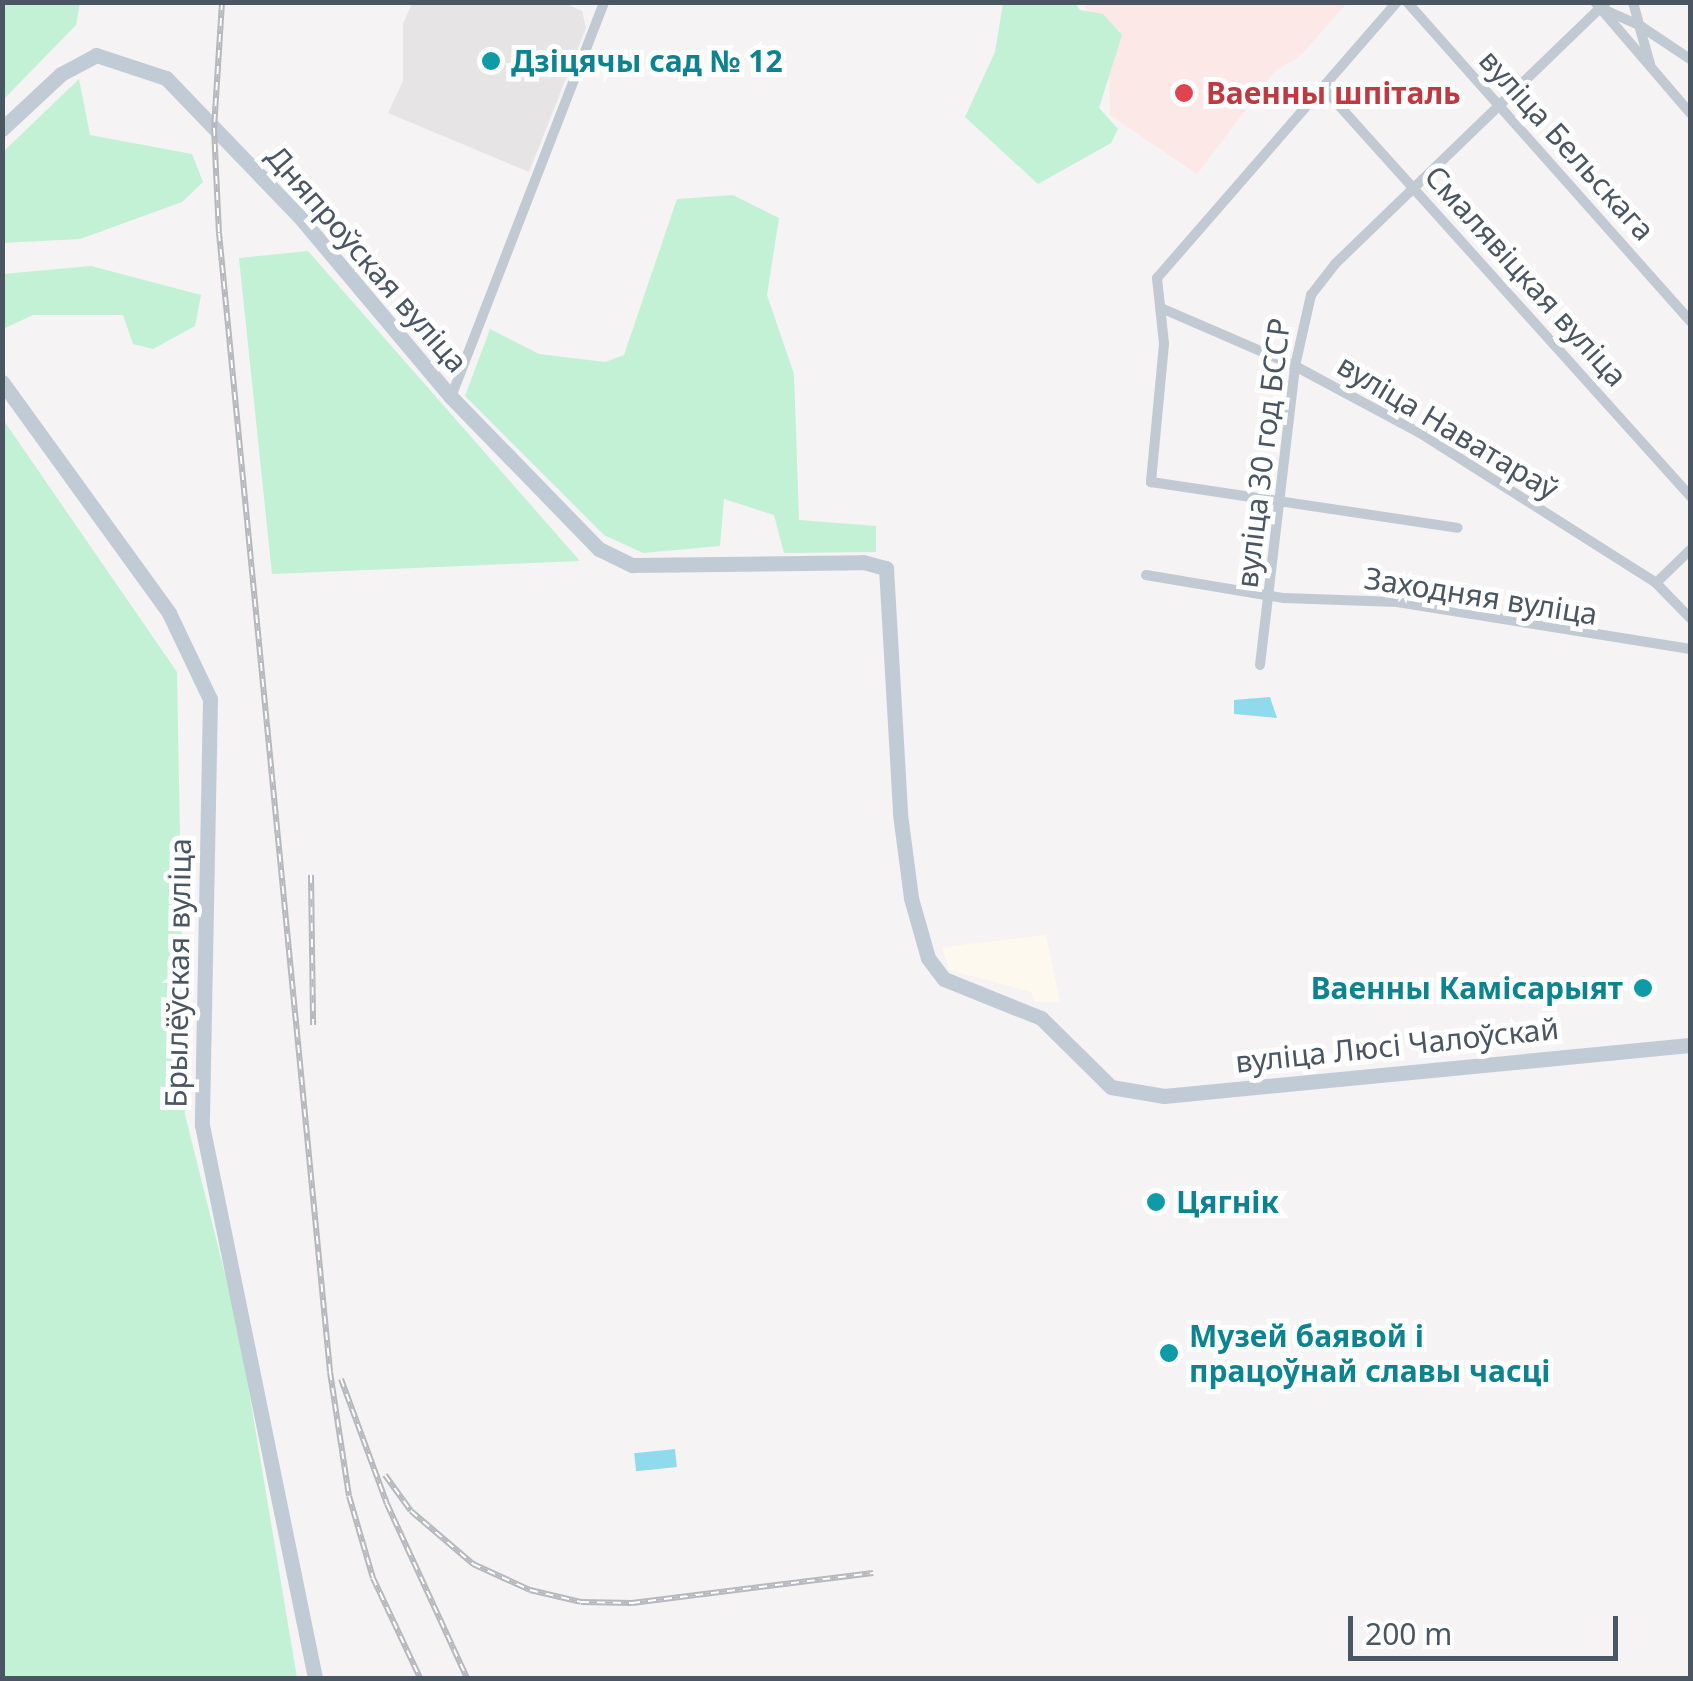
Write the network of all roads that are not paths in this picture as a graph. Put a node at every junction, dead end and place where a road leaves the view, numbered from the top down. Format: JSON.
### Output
{"nodes":[{"id":1,"x":604,"y":2,"type":"edge"},
{"id":2,"x":1397,"y":2,"type":"edge"},
{"id":3,"x":1407,"y":2,"type":"edge"},
{"id":4,"x":1633,"y":2,"type":"edge"},
{"id":5,"x":1600,"y":4,"type":"edge"},
{"id":6,"x":1639,"y":25,"type":"junction"},
{"id":7,"x":1690,"y":59,"type":"edge"},
{"id":8,"x":1650,"y":67,"type":"junction"},
{"id":9,"x":1324,"y":90,"type":"junction"},
{"id":10,"x":1498,"y":104,"type":"junction"},
{"id":11,"x":1690,"y":112,"type":"edge"},
{"id":12,"x":2,"y":129,"type":"edge"},
{"id":13,"x":1414,"y":188,"type":"junction"},
{"id":14,"x":1162,"y":308,"type":"junction"},
{"id":15,"x":1690,"y":321,"type":"edge"},
{"id":16,"x":1295,"y":366,"type":"junction"},
{"id":17,"x":2,"y":382,"type":"edge"},
{"id":18,"x":450,"y":397,"type":"junction"},
{"id":19,"x":1690,"y":496,"type":"edge"},
{"id":20,"x":1279,"y":500,"type":"junction"},
{"id":21,"x":1458,"y":528,"type":"dead end"},
{"id":22,"x":1690,"y":550,"type":"edge"},
{"id":23,"x":1146,"y":575,"type":"dead end"},
{"id":24,"x":1656,"y":583,"type":"junction"},
{"id":25,"x":1271,"y":592,"type":"junction"},
{"id":26,"x":1690,"y":618,"type":"edge"},
{"id":27,"x":1690,"y":650,"type":"edge"},
{"id":28,"x":1260,"y":665,"type":"dead end"},
{"id":29,"x":1690,"y":1044,"type":"edge"},
{"id":30,"x":315,"y":1678,"type":"edge"}],
"edges":[{"from":1,"to":18,"type":"street","name":"Дняпроўская вуліца"},
{"from":2,"to":9,"type":"street"},
{"from":3,"to":10,"type":"street","name":"вуліца Бельскага"},
{"from":4,"to":6,"type":"street"},
{"from":5,"to":6,"type":"street"},
{"from":5,"to":8,"type":"street"},
{"from":5,"to":10,"type":"street","name":"вуліца 30 год БССР"},
{"from":6,"to":7,"type":"street"},
{"from":6,"to":8,"type":"street"},
{"from":8,"to":11,"type":"street"},
{"from":9,"to":13,"type":"street","name":"Смалявіцкая вуліца"},
{"from":9,"to":14,"type":"street"},
{"from":10,"to":13,"type":"street","name":"вуліца 30 год БССР"},
{"from":10,"to":15,"type":"street","name":"вуліца Бельскага"},
{"from":12,"to":18,"type":"street","name":"Дняпроўская вуліца"},
{"from":13,"to":16,"type":"street","name":"вуліца 30 год БССР"},
{"from":13,"to":19,"type":"street","name":"Смалявіцкая вуліца"},
{"from":14,"to":16,"type":"street","name":"вуліца Наватараў"},
{"from":14,"to":20,"type":"street"},
{"from":16,"to":20,"type":"street","name":"вуліца 30 год БССР"},
{"from":16,"to":24,"type":"street","name":"вуліца Наватараў"},
{"from":17,"to":30,"type":"street","name":"Брылёўская вуліца"},
{"from":18,"to":29,"type":"street","name":"вуліца Люсі Чалоўскай"},
{"from":20,"to":21,"type":"street"},
{"from":20,"to":25,"type":"street","name":"вуліца 30 год БССР"},
{"from":22,"to":24,"type":"street"},
{"from":23,"to":25,"type":"street","name":"Заходняя вуліца"},
{"from":24,"to":26,"type":"street","name":"вуліца Наватараў"},
{"from":25,"to":27,"type":"street","name":"Заходняя вуліца"},
{"from":25,"to":28,"type":"street","name":"вуліца 30 год БССР"}]}
